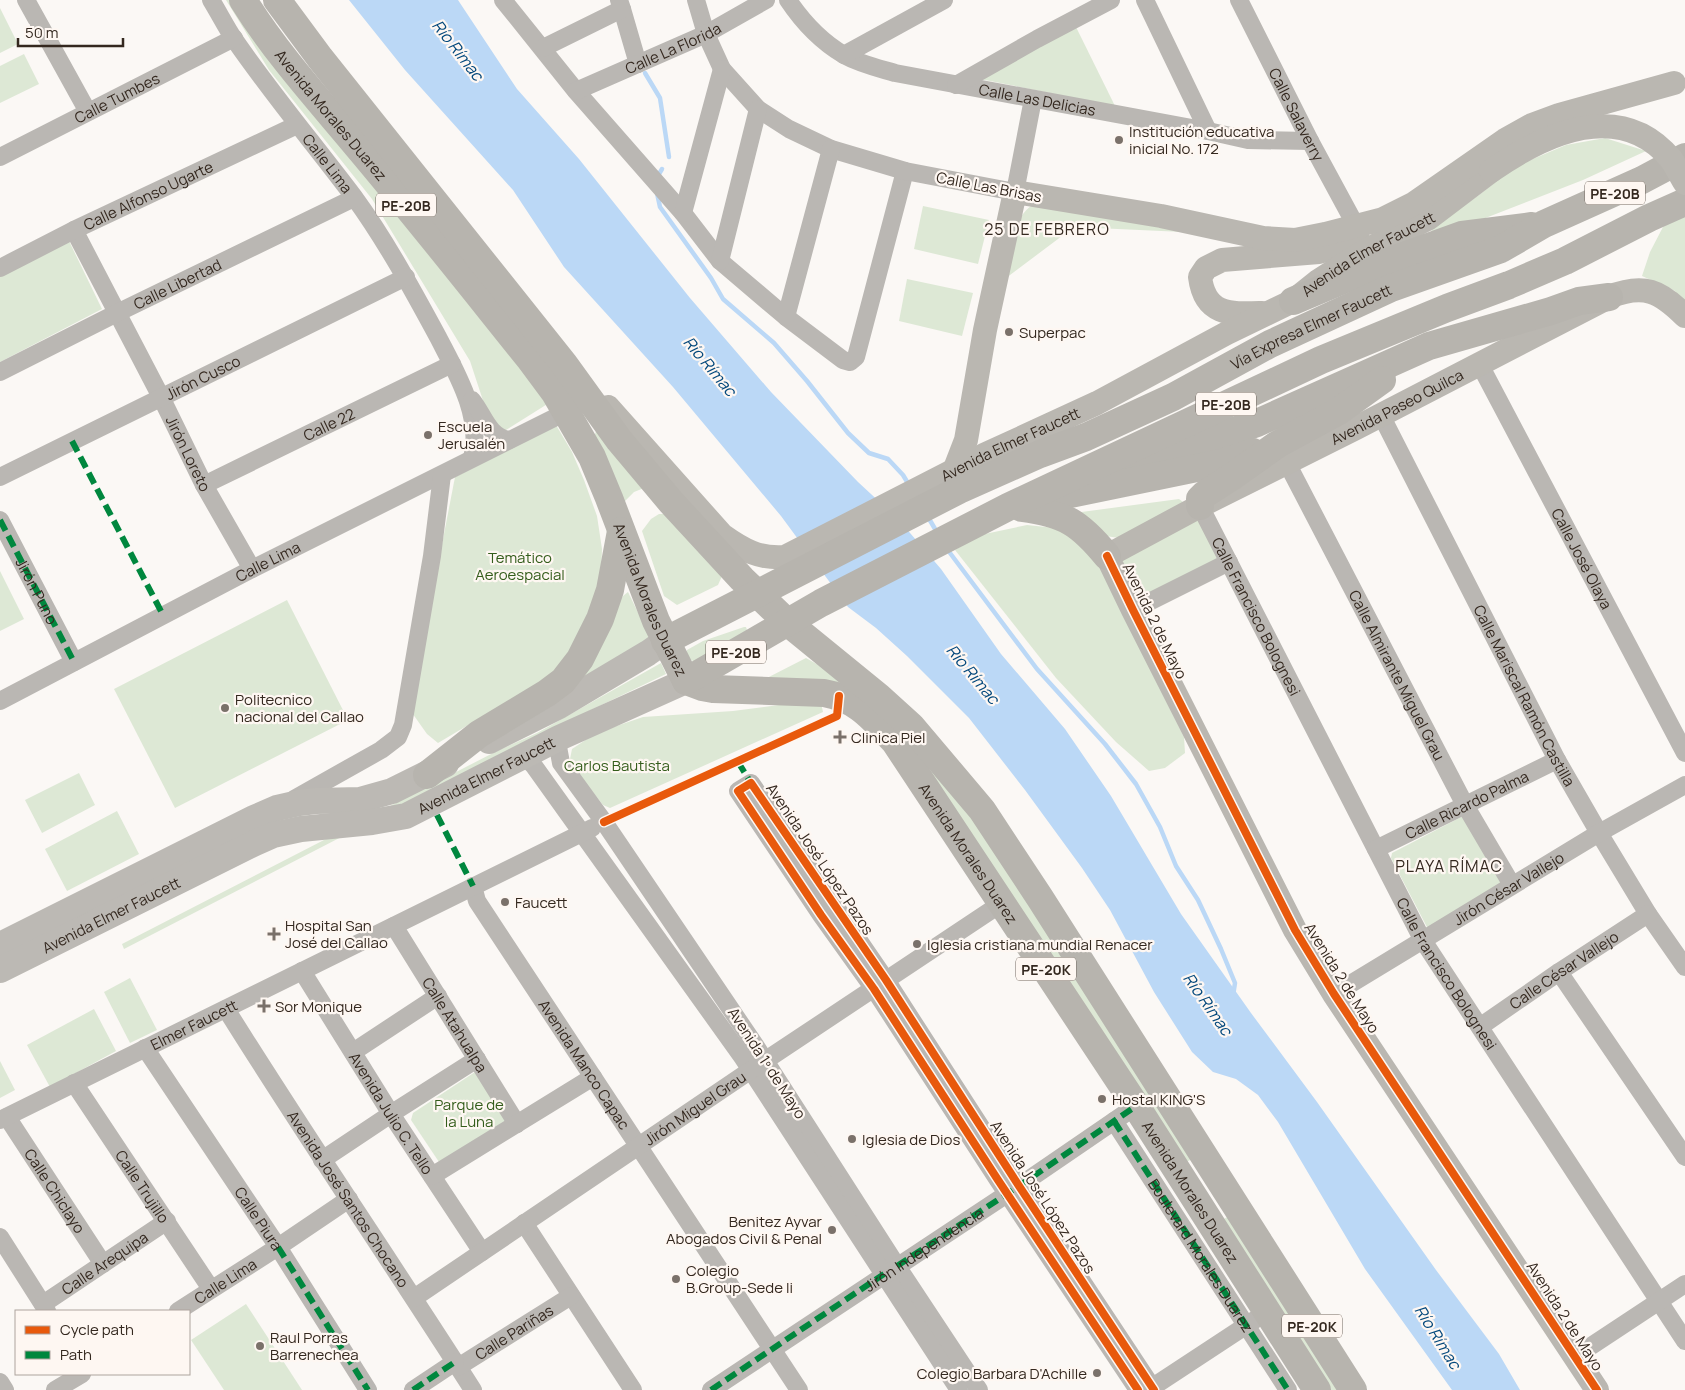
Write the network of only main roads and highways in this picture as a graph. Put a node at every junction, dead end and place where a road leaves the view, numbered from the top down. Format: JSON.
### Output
{"nodes":[{"id":1,"x":244,"y":0,"type":"edge"},
{"id":2,"x":277,"y":0,"type":"edge"},
{"id":3,"x":1674,"y":83,"type":"dead end"},
{"id":4,"x":1685,"y":157,"type":"edge"},
{"id":5,"x":1685,"y":182,"type":"edge"},
{"id":6,"x":1685,"y":202,"type":"edge"},
{"id":7,"x":1544,"y":224,"type":"junction"},
{"id":8,"x":1356,"y":226,"type":"junction"},
{"id":9,"x":1565,"y":260,"type":"junction"},
{"id":10,"x":1609,"y":297,"type":"junction"},
{"id":11,"x":1294,"y":300,"type":"junction"},
{"id":12,"x":1269,"y":313,"type":"junction"},
{"id":13,"x":1685,"y":316,"type":"edge"},
{"id":14,"x":1429,"y":346,"type":"junction"},
{"id":15,"x":564,"y":364,"type":"junction"},
{"id":16,"x":579,"y":406,"type":"junction"},
{"id":17,"x":1283,"y":453,"type":"junction"},
{"id":18,"x":954,"y":471,"type":"junction"},
{"id":19,"x":932,"y":493,"type":"junction"},
{"id":20,"x":1200,"y":506,"type":"joint"},
{"id":21,"x":1008,"y":507,"type":"junction"},
{"id":22,"x":621,"y":530,"type":"junction"},
{"id":23,"x":1107,"y":556,"type":"junction"},
{"id":24,"x":799,"y":561,"type":"junction"},
{"id":25,"x":757,"y":593,"type":"junction"},
{"id":26,"x":787,"y":622,"type":"junction"},
{"id":27,"x":665,"y":641,"type":"junction"},
{"id":28,"x":686,"y":681,"type":"junction"},
{"id":29,"x":426,"y":775,"type":"junction"},
{"id":30,"x":0,"y":945,"type":"edge"},
{"id":31,"x":0,"y":970,"type":"edge"},
{"id":32,"x":1229,"y":1196,"type":"junction"},
{"id":33,"x":1204,"y":1214,"type":"junction"},
{"id":34,"x":1317,"y":1390,"type":"edge"},
{"id":35,"x":1353,"y":1390,"type":"edge"},
{"id":36,"x":1598,"y":1390,"type":"edge"}],
"edges":[{"from":1,"to":16,"type":"highway","name":"Avenida Morales Duarez","number":"PE-20B"},
{"from":2,"to":15,"type":"highway","name":"Avenida Morales Duarez","number":"PE-20B"},
{"from":3,"to":8,"type":"main road","name":"Avenida Elmer Faucett"},
{"from":4,"to":7,"type":"highway","name":"Vía Expresa Elmer Faucett","number":"PE-20B"},
{"from":5,"to":11,"type":"main road","name":"Avenida Elmer Faucett","bridge":true},
{"from":6,"to":9,"type":"highway","number":"PE-20B"},
{"from":7,"to":11,"type":"highway"},
{"from":7,"to":19,"type":"highway","name":"Vía Expresa Elmer Faucett","number":"PE-20B"},
{"from":8,"to":12,"type":"main road"},
{"from":8,"to":18,"type":"main road","name":"Calle Las Brisas"},
{"from":9,"to":14,"type":"highway"},
{"from":9,"to":21,"type":"highway","number":"PE-20B"},
{"from":10,"to":13,"type":"main road","name":"Avenida Paseo Quilca"},
{"from":10,"to":14,"type":"highway"},
{"from":10,"to":17,"type":"main road","name":"Avenida Paseo Quilca"},
{"from":11,"to":12,"type":"main road","name":"Avenida Elmer Faucett"},
{"from":12,"to":18,"type":"main road","name":"Avenida Elmer Faucett"},
{"from":14,"to":17,"type":"highway"},
{"from":14,"to":21,"type":"highway"},
{"from":15,"to":16,"type":"highway","name":"Avenida Morales Duarez","number":"PE-20B"},
{"from":15,"to":24,"type":"main road","name":"Avenida Elmer Faucett"},
{"from":16,"to":22,"type":"highway","name":"Avenida Morales Duarez","number":"PE-20B"},
{"from":16,"to":25,"type":"highway","name":"Avenida Morales Duarez","number":"PE-20B"},
{"from":17,"to":20,"type":"highway"},
{"from":17,"to":21,"type":"highway"},
{"from":18,"to":19,"type":"main road","name":"Avenida Elmer Faucett"},
{"from":19,"to":24,"type":"highway","name":"Avenida Elmer Faucett","number":"PE-20B"},
{"from":20,"to":23,"type":"main road"},
{"from":21,"to":23,"type":"highway"},
{"from":21,"to":26,"type":"highway","name":"Avenida Elmer Faucett","number":"PE-20B"},
{"from":22,"to":27,"type":"highway","name":"Avenida Morales Duarez","number":"PE-20B"},
{"from":22,"to":29,"type":"highway"},
{"from":23,"to":36,"type":"main road","name":"Avenida 2 de Mayo"},
{"from":24,"to":25,"type":"highway","name":"Avenida Elmer Faucett","number":"PE-20B"},
{"from":25,"to":26,"type":"highway","name":"Avenida Morales Duarez","number":"PE-20K"},
{"from":25,"to":27,"type":"highway","name":"Avenida Elmer Faucett","number":"PE-20B"},
{"from":26,"to":28,"type":"highway","name":"Avenida Elmer Faucett","number":"PE-20B"},
{"from":26,"to":32,"type":"highway","name":"Avenida Morales Duarez","number":"PE-20K"},
{"from":27,"to":28,"type":"highway","name":"Avenida Morales Duarez","number":"PE-20B"},
{"from":27,"to":29,"type":"main road","name":"Avenida Elmer Faucett"},
{"from":28,"to":31,"type":"main road","name":"Avenida Elmer Faucett"},
{"from":28,"to":33,"type":"highway","name":"Avenida Morales Duarez","number":"PE-20K"},
{"from":29,"to":30,"type":"main road","name":"Avenida Elmer Faucett"},
{"from":32,"to":33,"type":"highway"},
{"from":32,"to":35,"type":"highway","name":"Avenida Morales Duarez","number":"PE-20K"},
{"from":33,"to":34,"type":"highway","name":"Avenida Morales Duarez","number":"PE-20K"}]}
